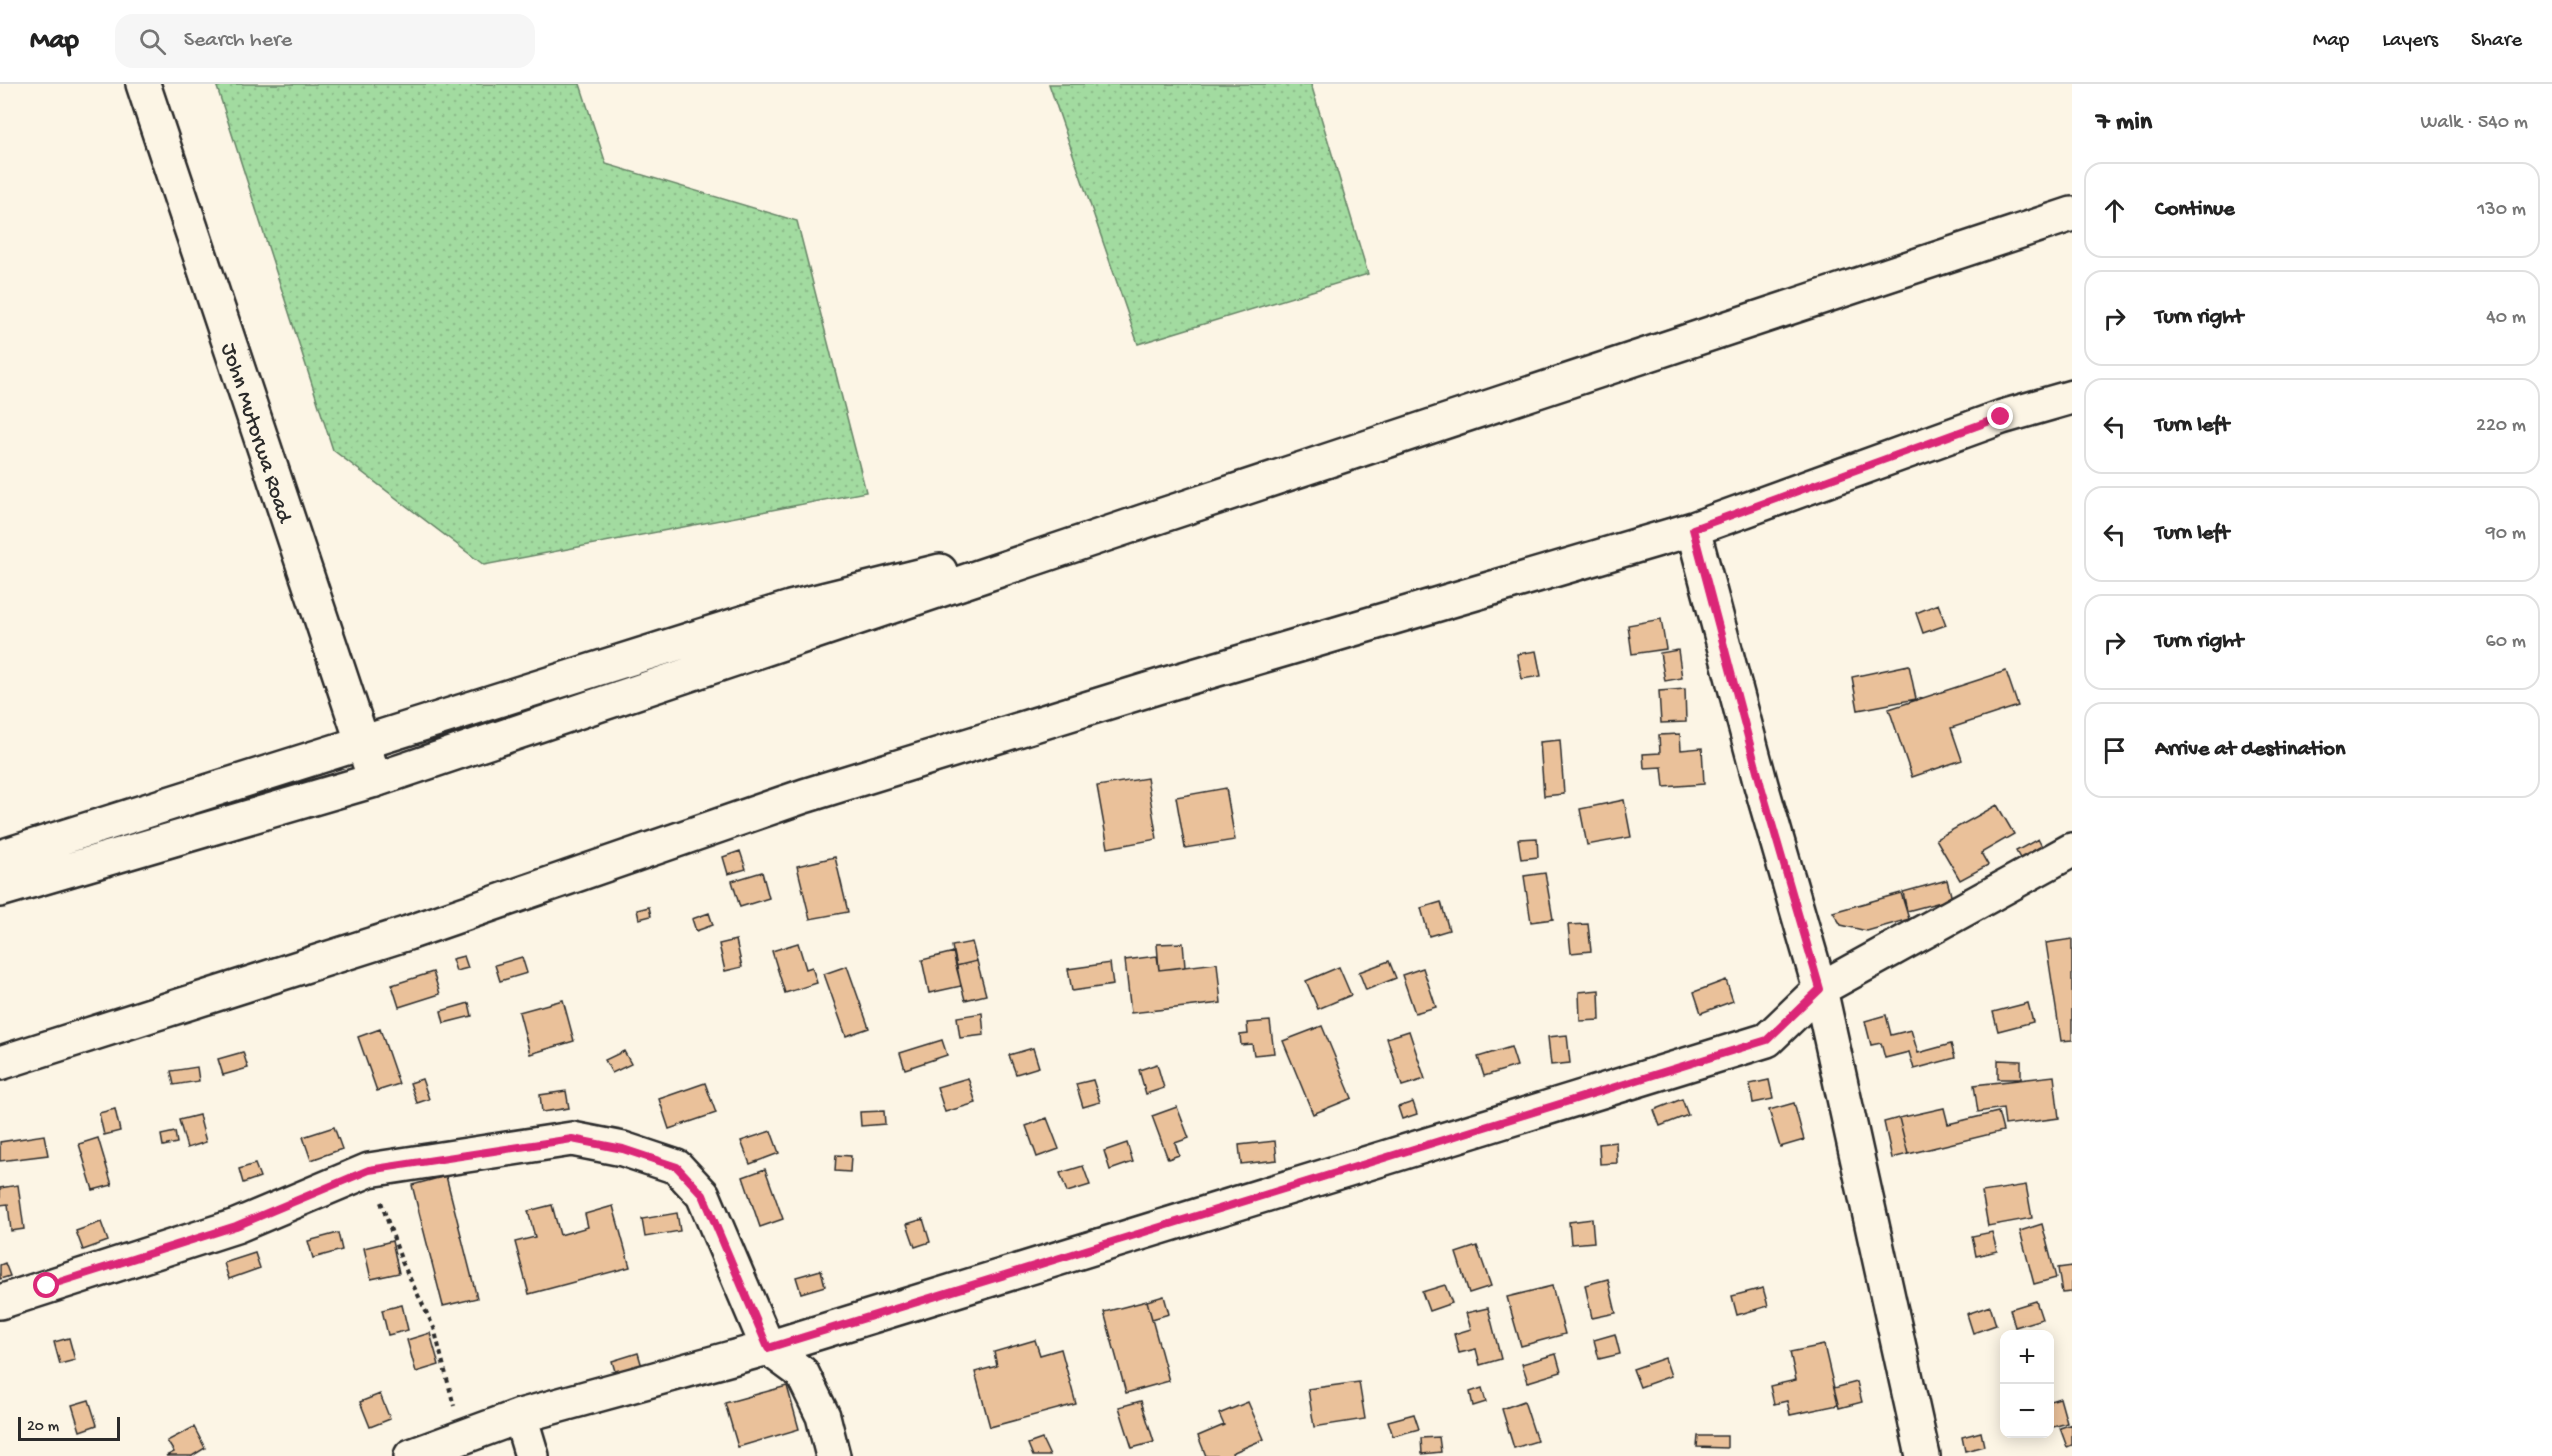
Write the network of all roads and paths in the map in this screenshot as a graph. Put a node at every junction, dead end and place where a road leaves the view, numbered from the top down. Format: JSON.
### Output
{"nodes":[{"id":1,"x":143,"y":84,"type":"edge"},
{"id":2,"x":2072,"y":214,"type":"edge"},
{"id":3,"x":2072,"y":397,"type":"edge"},
{"id":4,"x":1154,"y":518,"type":"junction"},
{"id":5,"x":1693,"y":529,"type":"junction"},
{"id":6,"x":362,"y":742,"type":"junction"},
{"id":7,"x":375,"y":780,"type":"junction"},
{"id":8,"x":2072,"y":850,"type":"edge"},
{"id":9,"x":0,"y":857,"type":"edge"},
{"id":10,"x":0,"y":890,"type":"edge"},
{"id":11,"x":1820,"y":989,"type":"junction"},
{"id":12,"x":0,"y":1063,"type":"edge"},
{"id":13,"x":369,"y":1170,"type":"junction"},
{"id":14,"x":0,"y":1302,"type":"edge"},
{"id":15,"x":768,"y":1348,"type":"junction"},
{"id":16,"x":520,"y":1416,"type":"junction"},
{"id":17,"x":462,"y":1436,"type":"junction"},
{"id":18,"x":411,"y":1456,"type":"edge"},
{"id":19,"x":532,"y":1456,"type":"edge"},
{"id":20,"x":833,"y":1456,"type":"edge"},
{"id":21,"x":1923,"y":1456,"type":"edge"}],
"edges":[{"from":1,"to":6,"type":"main road","name":"John Mutorwa Road"},
{"from":2,"to":4,"type":"main road"},
{"from":3,"to":5,"type":"main road"},
{"from":4,"to":6,"type":"main road"},
{"from":4,"to":7,"type":"main road"},
{"from":5,"to":11,"type":"main road"},
{"from":5,"to":12,"type":"main road"},
{"from":6,"to":7,"type":"main road","name":"John Mutorwa Road"},
{"from":6,"to":9,"type":"main road"},
{"from":7,"to":10,"type":"main road"},
{"from":8,"to":11,"type":"main road"},
{"from":11,"to":15,"type":"main road"},
{"from":11,"to":21,"type":"main road"},
{"from":13,"to":14,"type":"main road"},
{"from":13,"to":15,"type":"main road"},
{"from":13,"to":17,"type":"path"},
{"from":15,"to":16,"type":"main road"},
{"from":15,"to":20,"type":"main road"},
{"from":16,"to":17,"type":"main road"},
{"from":16,"to":19,"type":"main road"},
{"from":17,"to":18,"type":"main road"}]}
